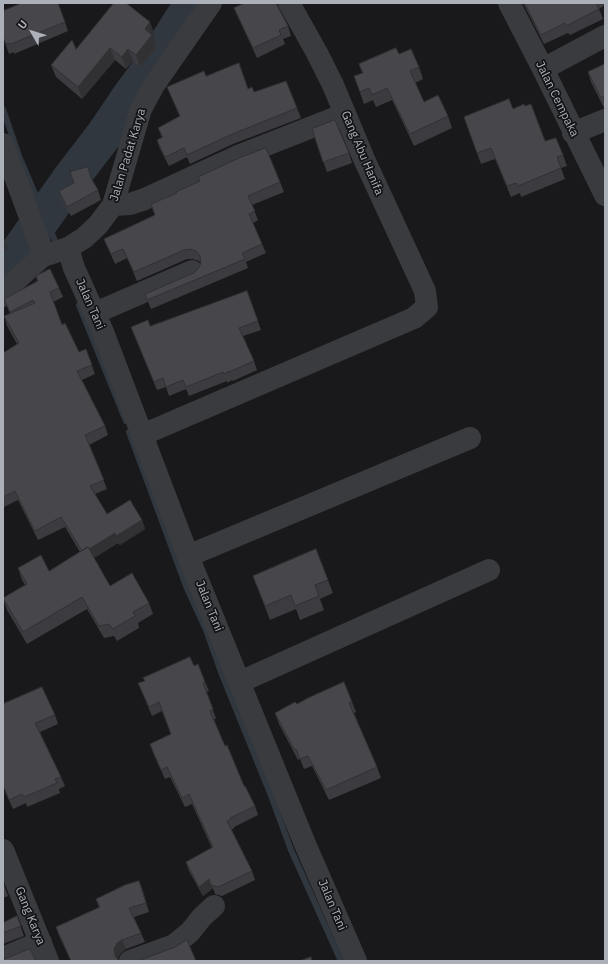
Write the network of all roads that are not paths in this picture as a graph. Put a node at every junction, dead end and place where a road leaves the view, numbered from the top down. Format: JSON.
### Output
{"nodes":[{"id":1,"x":211,"y":3,"type":"edge"},
{"id":2,"x":289,"y":3,"type":"edge"},
{"id":3,"x":509,"y":3,"type":"edge"},
{"id":4,"x":605,"y":36,"type":"edge"},
{"id":5,"x":543,"y":68,"type":"junction"},
{"id":6,"x":345,"y":114,"type":"junction"},
{"id":7,"x":605,"y":120,"type":"edge"},
{"id":8,"x":573,"y":132,"type":"junction"},
{"id":9,"x":3,"y":144,"type":"edge"},
{"id":10,"x":605,"y":194,"type":"edge"},
{"id":11,"x":113,"y":205,"type":"junction"},
{"id":12,"x":53,"y":251,"type":"junction"},
{"id":13,"x":192,"y":271,"type":"dead end"},
{"id":14,"x":3,"y":296,"type":"edge"},
{"id":15,"x":95,"y":313,"type":"junction"},
{"id":16,"x":142,"y":435,"type":"junction"},
{"id":17,"x":470,"y":438,"type":"dead end"},
{"id":18,"x":188,"y":556,"type":"junction"},
{"id":19,"x":489,"y":570,"type":"dead end"},
{"id":20,"x":240,"y":682,"type":"junction"},
{"id":21,"x":3,"y":850,"type":"edge"},
{"id":22,"x":214,"y":906,"type":"dead end"},
{"id":23,"x":45,"y":952,"type":"edge"},
{"id":24,"x":3,"y":958,"type":"edge"},
{"id":25,"x":130,"y":961,"type":"edge"},
{"id":26,"x":356,"y":961,"type":"edge"}],
"edges":[{"from":1,"to":11,"type":"street","name":"Jalan Padat Karya"},
{"from":2,"to":6,"type":"street","name":"Gang Abu Hanifa"},
{"from":3,"to":5,"type":"street","name":"Jalan Cempaka"},
{"from":4,"to":5,"type":"street"},
{"from":5,"to":8,"type":"street","name":"Jalan Cempaka"},
{"from":6,"to":11,"type":"street"},
{"from":6,"to":16,"type":"street","name":"Gang Abu Hanifa"},
{"from":7,"to":8,"type":"street"},
{"from":8,"to":10,"type":"street","name":"Jalan Cempaka"},
{"from":9,"to":12,"type":"street","name":"Jalan Tani"},
{"from":11,"to":12,"type":"street","name":"Jalan Padat Karya"},
{"from":12,"to":14,"type":"street","name":"Jalan Padat Karya"},
{"from":12,"to":15,"type":"street","name":"Jalan Tani"},
{"from":13,"to":15,"type":"street"},
{"from":15,"to":16,"type":"street","name":"Jalan Tani"},
{"from":16,"to":18,"type":"street","name":"Jalan Tani"},
{"from":17,"to":18,"type":"street"},
{"from":18,"to":20,"type":"street","name":"Jalan Tani"},
{"from":19,"to":20,"type":"street"},
{"from":20,"to":26,"type":"street","name":"Jalan Tani"},
{"from":21,"to":23,"type":"street","name":"Gang Karya"},
{"from":22,"to":25,"type":"street"},
{"from":23,"to":24,"type":"street"}]}
